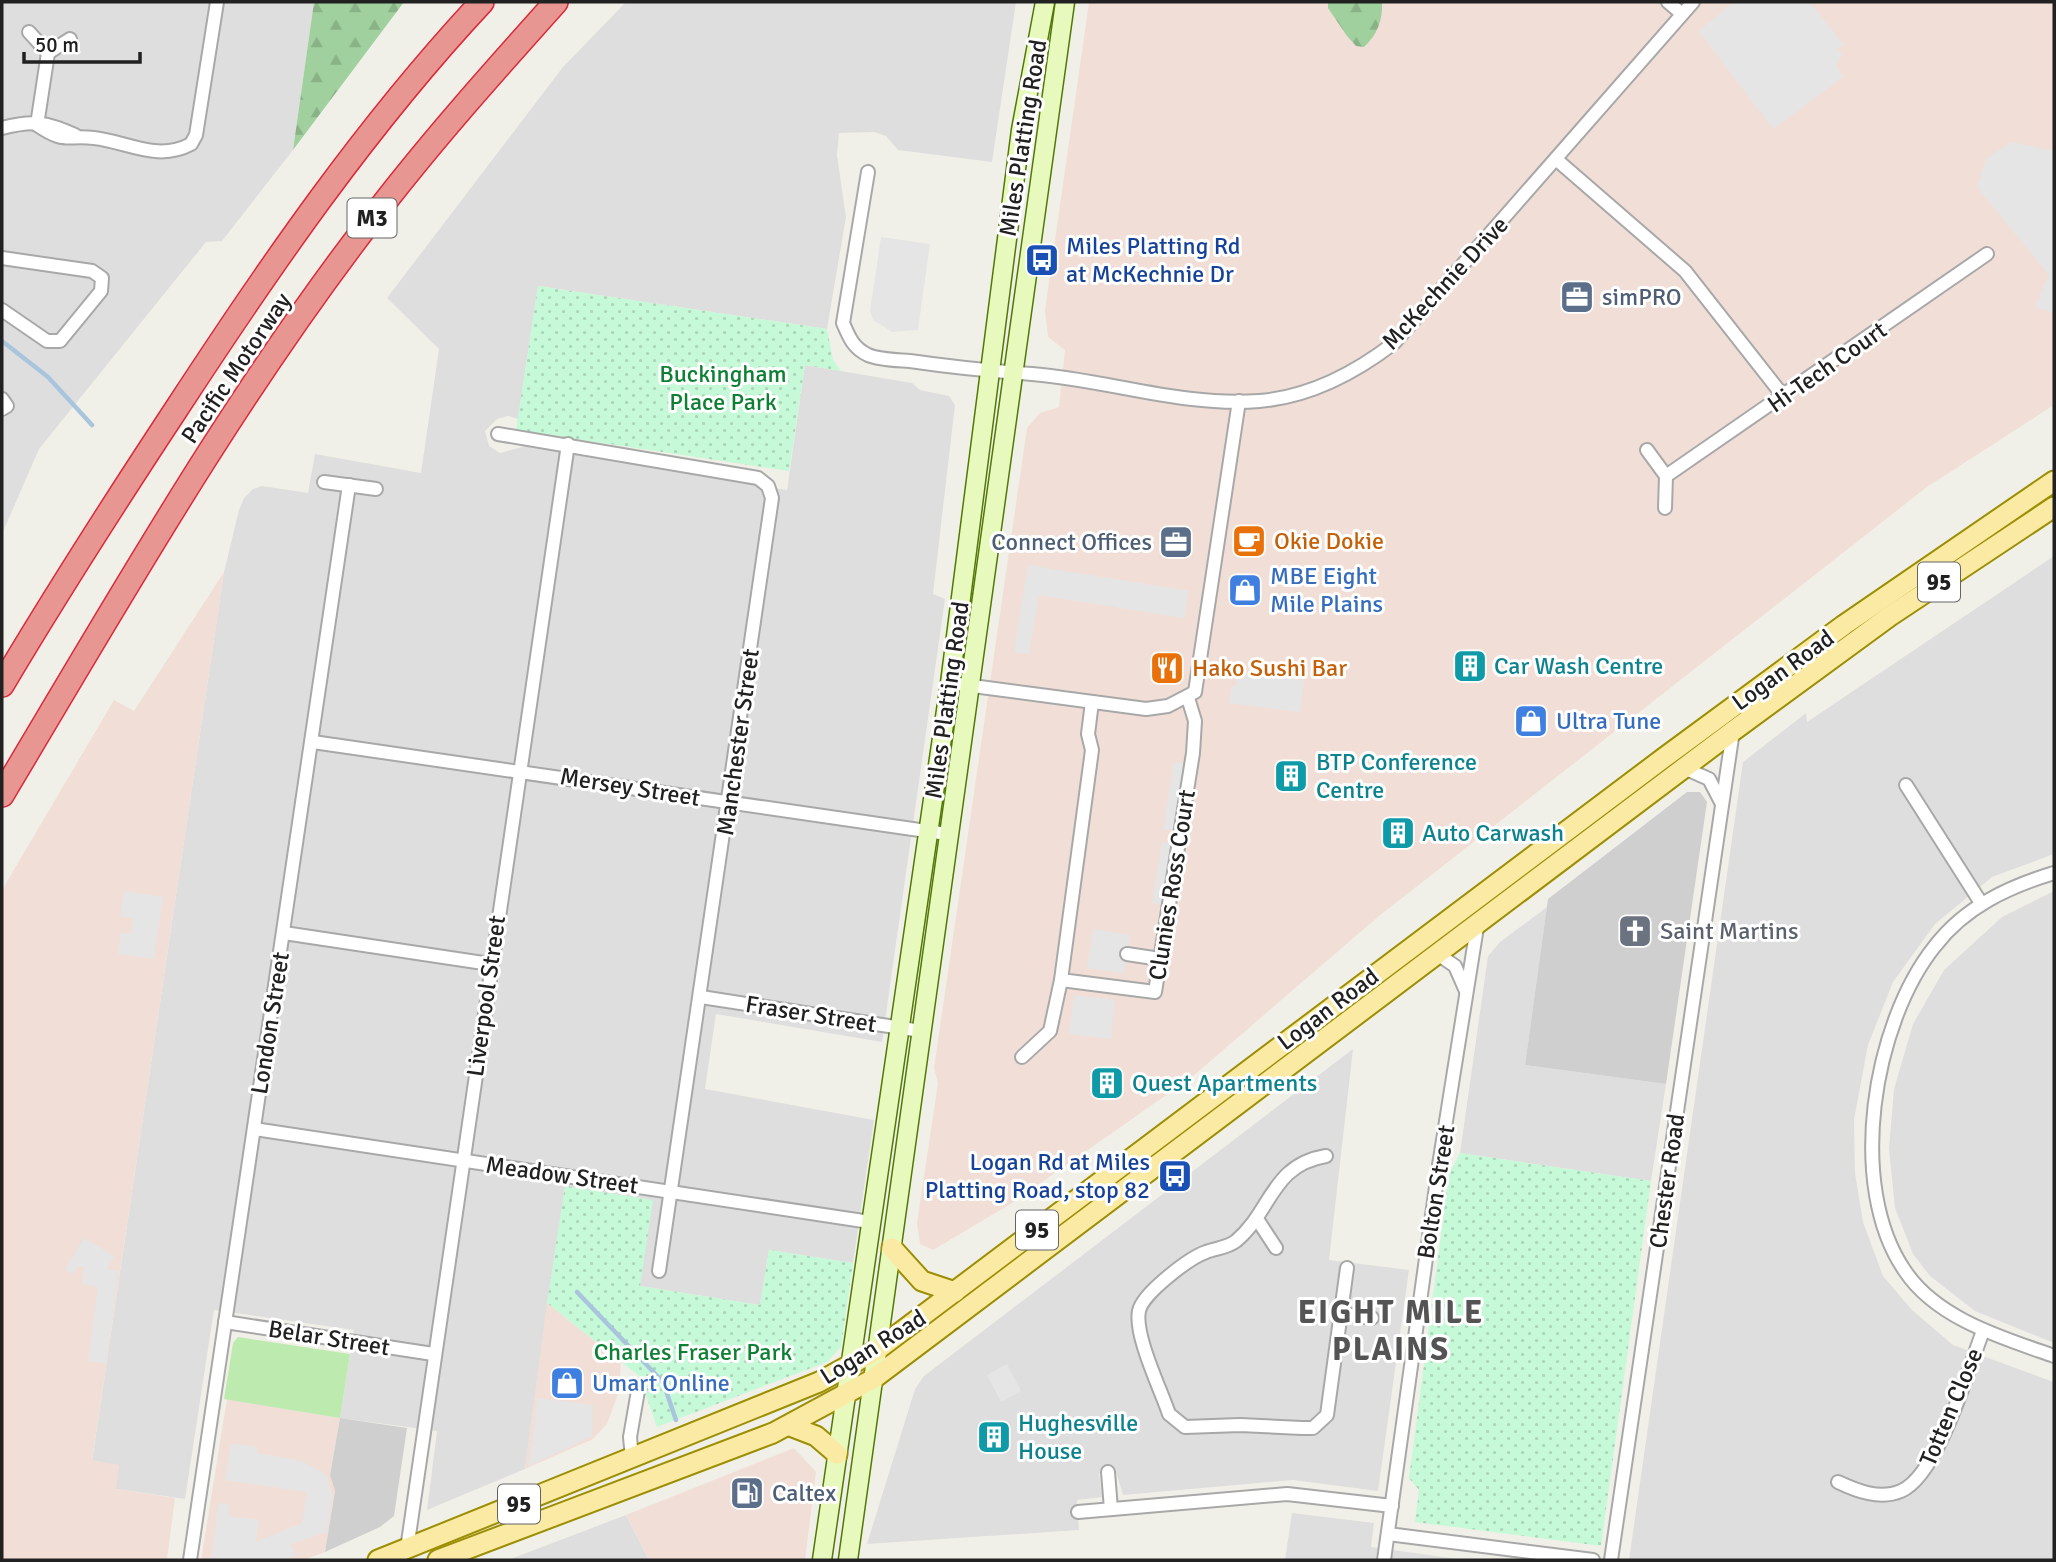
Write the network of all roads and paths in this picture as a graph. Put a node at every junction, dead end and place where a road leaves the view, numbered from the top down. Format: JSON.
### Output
{"nodes":[{"id":1,"x":217,"y":2,"type":"edge"},
{"id":2,"x":481,"y":2,"type":"edge"},
{"id":3,"x":556,"y":2,"type":"edge"},
{"id":4,"x":1045,"y":2,"type":"edge"},
{"id":5,"x":1065,"y":2,"type":"edge"},
{"id":6,"x":1668,"y":2,"type":"edge"},
{"id":7,"x":1693,"y":2,"type":"edge"},
{"id":8,"x":1682,"y":14,"type":"junction"},
{"id":9,"x":29,"y":32,"type":"dead end"},
{"id":10,"x":70,"y":39,"type":"dead end"},
{"id":11,"x":48,"y":53,"type":"junction"},
{"id":12,"x":37,"y":125,"type":"junction"},
{"id":13,"x":2,"y":130,"type":"edge"},
{"id":14,"x":1557,"y":160,"type":"junction"},
{"id":15,"x":868,"y":172,"type":"dead end"},
{"id":16,"x":1987,"y":254,"type":"dead end"},
{"id":17,"x":2,"y":258,"type":"edge"},
{"id":18,"x":2,"y":310,"type":"edge"},
{"id":19,"x":989,"y":371,"type":"junction"},
{"id":20,"x":1015,"y":374,"type":"junction"},
{"id":21,"x":1784,"y":397,"type":"junction"},
{"id":22,"x":2,"y":398,"type":"edge"},
{"id":23,"x":1238,"y":401,"type":"junction"},
{"id":24,"x":2,"y":409,"type":"edge"},
{"id":25,"x":498,"y":434,"type":"dead end"},
{"id":26,"x":568,"y":444,"type":"junction"},
{"id":27,"x":1647,"y":450,"type":"dead end"},
{"id":28,"x":1666,"y":476,"type":"junction"},
{"id":29,"x":2054,"y":481,"type":"edge"},
{"id":30,"x":324,"y":482,"type":"dead end"},
{"id":31,"x":349,"y":485,"type":"junction"},
{"id":32,"x":376,"y":489,"type":"dead end"},
{"id":33,"x":2054,"y":507,"type":"edge"},
{"id":34,"x":1664,"y":508,"type":"dead end"},
{"id":35,"x":950,"y":683,"type":"junction"},
{"id":36,"x":2,"y":685,"type":"edge"},
{"id":37,"x":970,"y":685,"type":"junction"},
{"id":38,"x":1188,"y":698,"type":"junction"},
{"id":39,"x":1092,"y":702,"type":"junction"},
{"id":40,"x":1733,"y":731,"type":"junction"},
{"id":41,"x":313,"y":742,"type":"junction"},
{"id":42,"x":1684,"y":768,"type":"junction"},
{"id":43,"x":519,"y":770,"type":"junction"},
{"id":44,"x":1906,"y":785,"type":"dead end"},
{"id":45,"x":2,"y":795,"type":"edge"},
{"id":46,"x":1721,"y":802,"type":"junction"},
{"id":47,"x":729,"y":803,"type":"junction"},
{"id":48,"x":928,"y":833,"type":"junction"},
{"id":49,"x":947,"y":834,"type":"junction"},
{"id":50,"x":2054,"y":873,"type":"edge"},
{"id":51,"x":1981,"y":903,"type":"junction"},
{"id":52,"x":1478,"y":921,"type":"junction"},
{"id":53,"x":284,"y":933,"type":"junction"},
{"id":54,"x":1436,"y":953,"type":"junction"},
{"id":55,"x":1127,"y":954,"type":"dead end"},
{"id":56,"x":1160,"y":959,"type":"junction"},
{"id":57,"x":490,"y":964,"type":"junction"},
{"id":58,"x":1061,"y":980,"type":"junction"},
{"id":59,"x":1465,"y":991,"type":"junction"},
{"id":60,"x":701,"y":997,"type":"junction"},
{"id":61,"x":899,"y":1028,"type":"junction"},
{"id":62,"x":921,"y":1031,"type":"junction"},
{"id":63,"x":1022,"y":1057,"type":"dead end"},
{"id":64,"x":254,"y":1129,"type":"junction"},
{"id":65,"x":1326,"y":1156,"type":"dead end"},
{"id":66,"x":462,"y":1160,"type":"junction"},
{"id":67,"x":672,"y":1191,"type":"junction"},
{"id":68,"x":1257,"y":1219,"type":"junction"},
{"id":69,"x":870,"y":1222,"type":"junction"},
{"id":70,"x":892,"y":1248,"type":"junction"},
{"id":71,"x":1276,"y":1248,"type":"dead end"},
{"id":72,"x":1347,"y":1268,"type":"dead end"},
{"id":73,"x":659,"y":1271,"type":"dead end"},
{"id":74,"x":955,"y":1292,"type":"junction"},
{"id":75,"x":1341,"y":1314,"type":"junction"},
{"id":76,"x":1372,"y":1318,"type":"dead end"},
{"id":77,"x":225,"y":1322,"type":"junction"},
{"id":78,"x":1983,"y":1331,"type":"junction"},
{"id":79,"x":877,"y":1350,"type":"junction"},
{"id":80,"x":433,"y":1354,"type":"junction"},
{"id":81,"x":2054,"y":1356,"type":"edge"},
{"id":82,"x":849,"y":1366,"type":"junction"},
{"id":83,"x":873,"y":1379,"type":"junction"},
{"id":84,"x":639,"y":1385,"type":"dead end"},
{"id":85,"x":845,"y":1397,"type":"junction"},
{"id":86,"x":790,"y":1426,"type":"junction"},
{"id":87,"x":837,"y":1454,"type":"junction"},
{"id":88,"x":632,"y":1458,"type":"junction"},
{"id":89,"x":1108,"y":1472,"type":"dead end"},
{"id":90,"x":1838,"y":1482,"type":"dead end"},
{"id":91,"x":1392,"y":1506,"type":"junction"},
{"id":92,"x":1111,"y":1509,"type":"junction"},
{"id":93,"x":1078,"y":1512,"type":"dead end"},
{"id":94,"x":1388,"y":1534,"type":"junction"},
{"id":95,"x":407,"y":1549,"type":"junction"},
{"id":96,"x":190,"y":1560,"type":"edge"},
{"id":97,"x":378,"y":1560,"type":"edge"},
{"id":98,"x":439,"y":1560,"type":"edge"},
{"id":99,"x":822,"y":1560,"type":"edge"},
{"id":100,"x":848,"y":1560,"type":"edge"},
{"id":101,"x":1384,"y":1560,"type":"edge"},
{"id":102,"x":1593,"y":1560,"type":"edge"},
{"id":103,"x":1611,"y":1560,"type":"edge"}],
"edges":[{"from":1,"to":12,"type":"street"},
{"from":2,"to":36,"type":"highway","name":"Pacific Motorway","number":"M3"},
{"from":3,"to":45,"type":"highway","name":"Pacific Motorway","number":"M3"},
{"from":4,"to":19,"type":"main road","name":"Miles Platting Road"},
{"from":5,"to":20,"type":"main road","name":"Miles Platting Road"},
{"from":6,"to":8,"type":"street"},
{"from":7,"to":8,"type":"street","name":"McKechnie Drive"},
{"from":8,"to":14,"type":"street","name":"McKechnie Drive"},
{"from":9,"to":11,"type":"street"},
{"from":10,"to":11,"type":"street"},
{"from":11,"to":12,"type":"street"},
{"from":12,"to":13,"type":"street"},
{"from":14,"to":21,"type":"street"},
{"from":14,"to":23,"type":"street","name":"McKechnie Drive"},
{"from":15,"to":19,"type":"street","name":"McKechnie Drive"},
{"from":16,"to":21,"type":"street","name":"Hi-Tech Court"},
{"from":17,"to":18,"type":"street"},
{"from":19,"to":20,"type":"street","name":"McKechnie Drive"},
{"from":19,"to":35,"type":"main road","name":"Miles Platting Road"},
{"from":20,"to":23,"type":"street","name":"McKechnie Drive"},
{"from":20,"to":37,"type":"main road","name":"Miles Platting Road"},
{"from":21,"to":28,"type":"street","name":"Hi-Tech Court"},
{"from":22,"to":24,"type":"street"},
{"from":23,"to":38,"type":"street"},
{"from":25,"to":26,"type":"street","name":"Manchester Street"},
{"from":26,"to":43,"type":"street","name":"Liverpool Street"},
{"from":26,"to":47,"type":"street","name":"Manchester Street"},
{"from":27,"to":28,"type":"street"},
{"from":28,"to":34,"type":"street"},
{"from":29,"to":74,"type":"main road","name":"Logan Road","number":"95"},
{"from":30,"to":31,"type":"street"},
{"from":31,"to":32,"type":"street"},
{"from":31,"to":41,"type":"street","name":"London Street"},
{"from":33,"to":40,"type":"main road","name":"Logan Road","number":"95"},
{"from":35,"to":37,"type":"street"},
{"from":35,"to":48,"type":"main road","name":"Miles Platting Road"},
{"from":37,"to":39,"type":"street"},
{"from":37,"to":49,"type":"main road","name":"Miles Platting Road"},
{"from":38,"to":39,"type":"street"},
{"from":38,"to":56,"type":"street","name":"Clunies Ross Court"},
{"from":39,"to":58,"type":"street"},
{"from":40,"to":42,"type":"main road","name":"Logan Road","number":"95"},
{"from":40,"to":46,"type":"street","name":"Chester Road"},
{"from":41,"to":43,"type":"street","name":"Mersey Street"},
{"from":41,"to":53,"type":"street","name":"London Street"},
{"from":42,"to":46,"type":"street"},
{"from":42,"to":52,"type":"main road","name":"Logan Road","number":"95"},
{"from":43,"to":47,"type":"street","name":"Mersey Street"},
{"from":43,"to":57,"type":"street","name":"Liverpool Street"},
{"from":44,"to":51,"type":"street"},
{"from":46,"to":103,"type":"street","name":"Chester Road"},
{"from":47,"to":48,"type":"street","name":"Mersey Street"},
{"from":47,"to":60,"type":"street","name":"Manchester Street"},
{"from":48,"to":49,"type":"street","name":"Mersey Street"},
{"from":48,"to":61,"type":"main road","name":"Miles Platting Road"},
{"from":49,"to":62,"type":"main road","name":"Miles Platting Road"},
{"from":50,"to":51,"type":"street"},
{"from":51,"to":78,"type":"street"},
{"from":52,"to":54,"type":"main road","name":"Logan Road","number":"95"},
{"from":52,"to":59,"type":"street","name":"Bolton Street"},
{"from":53,"to":57,"type":"street"},
{"from":53,"to":64,"type":"street","name":"London Street"},
{"from":54,"to":59,"type":"street"},
{"from":54,"to":83,"type":"main road","name":"Logan Road","number":"95"},
{"from":55,"to":56,"type":"street"},
{"from":56,"to":58,"type":"street","name":"Clunies Ross Court"},
{"from":57,"to":66,"type":"street","name":"Liverpool Street"},
{"from":58,"to":63,"type":"street"},
{"from":59,"to":91,"type":"street","name":"Bolton Street"},
{"from":60,"to":61,"type":"street","name":"Fraser Street"},
{"from":60,"to":67,"type":"street","name":"Manchester Street"},
{"from":61,"to":62,"type":"street","name":"Fraser Street"},
{"from":61,"to":69,"type":"main road","name":"Miles Platting Road"},
{"from":62,"to":70,"type":"main road","name":"Miles Platting Road"},
{"from":64,"to":66,"type":"street","name":"Meadow Street"},
{"from":64,"to":77,"type":"street","name":"London Street"},
{"from":65,"to":68,"type":"street"},
{"from":66,"to":67,"type":"street","name":"Meadow Street"},
{"from":66,"to":80,"type":"street","name":"Liverpool Street"},
{"from":67,"to":69,"type":"street","name":"Meadow Street"},
{"from":67,"to":73,"type":"street","name":"Manchester Street"},
{"from":68,"to":71,"type":"street"},
{"from":68,"to":75,"type":"street"},
{"from":69,"to":82,"type":"main road","name":"Miles Platting Road"},
{"from":70,"to":74,"type":"main road"},
{"from":70,"to":79,"type":"main road","name":"Miles Platting Road"},
{"from":72,"to":75,"type":"street"},
{"from":74,"to":79,"type":"main road","name":"Logan Road","number":"95"},
{"from":75,"to":76,"type":"street"},
{"from":77,"to":80,"type":"street","name":"Belar Street"},
{"from":77,"to":96,"type":"street","name":"London Street"},
{"from":78,"to":81,"type":"street"},
{"from":78,"to":90,"type":"street","name":"Totten Close"},
{"from":79,"to":82,"type":"main road","name":"Logan Road","number":"95"},
{"from":79,"to":83,"type":"main road","name":"Miles Platting Road"},
{"from":80,"to":95,"type":"street","name":"Liverpool Street"},
{"from":82,"to":85,"type":"main road","name":"Miles Platting Road"},
{"from":82,"to":88,"type":"main road","name":"Logan Road","number":"95"},
{"from":83,"to":85,"type":"main road","name":"Logan Road","number":"95"},
{"from":83,"to":100,"type":"main road","name":"Miles Platting Road"},
{"from":84,"to":88,"type":"street"},
{"from":85,"to":86,"type":"main road","name":"Logan Road","number":"95"},
{"from":85,"to":87,"type":"main road","name":"Miles Platting Road"},
{"from":86,"to":87,"type":"main road"},
{"from":86,"to":98,"type":"main road","name":"Logan Road","number":"95"},
{"from":87,"to":99,"type":"main road","name":"Miles Platting Road"},
{"from":88,"to":95,"type":"main road","name":"Logan Road","number":"95"},
{"from":89,"to":92,"type":"street"},
{"from":91,"to":92,"type":"street"},
{"from":91,"to":94,"type":"street","name":"Bolton Street"},
{"from":92,"to":93,"type":"street"},
{"from":94,"to":101,"type":"street","name":"Bolton Street"},
{"from":94,"to":102,"type":"street"},
{"from":95,"to":97,"type":"main road","name":"Logan Road","number":"95"}]}
